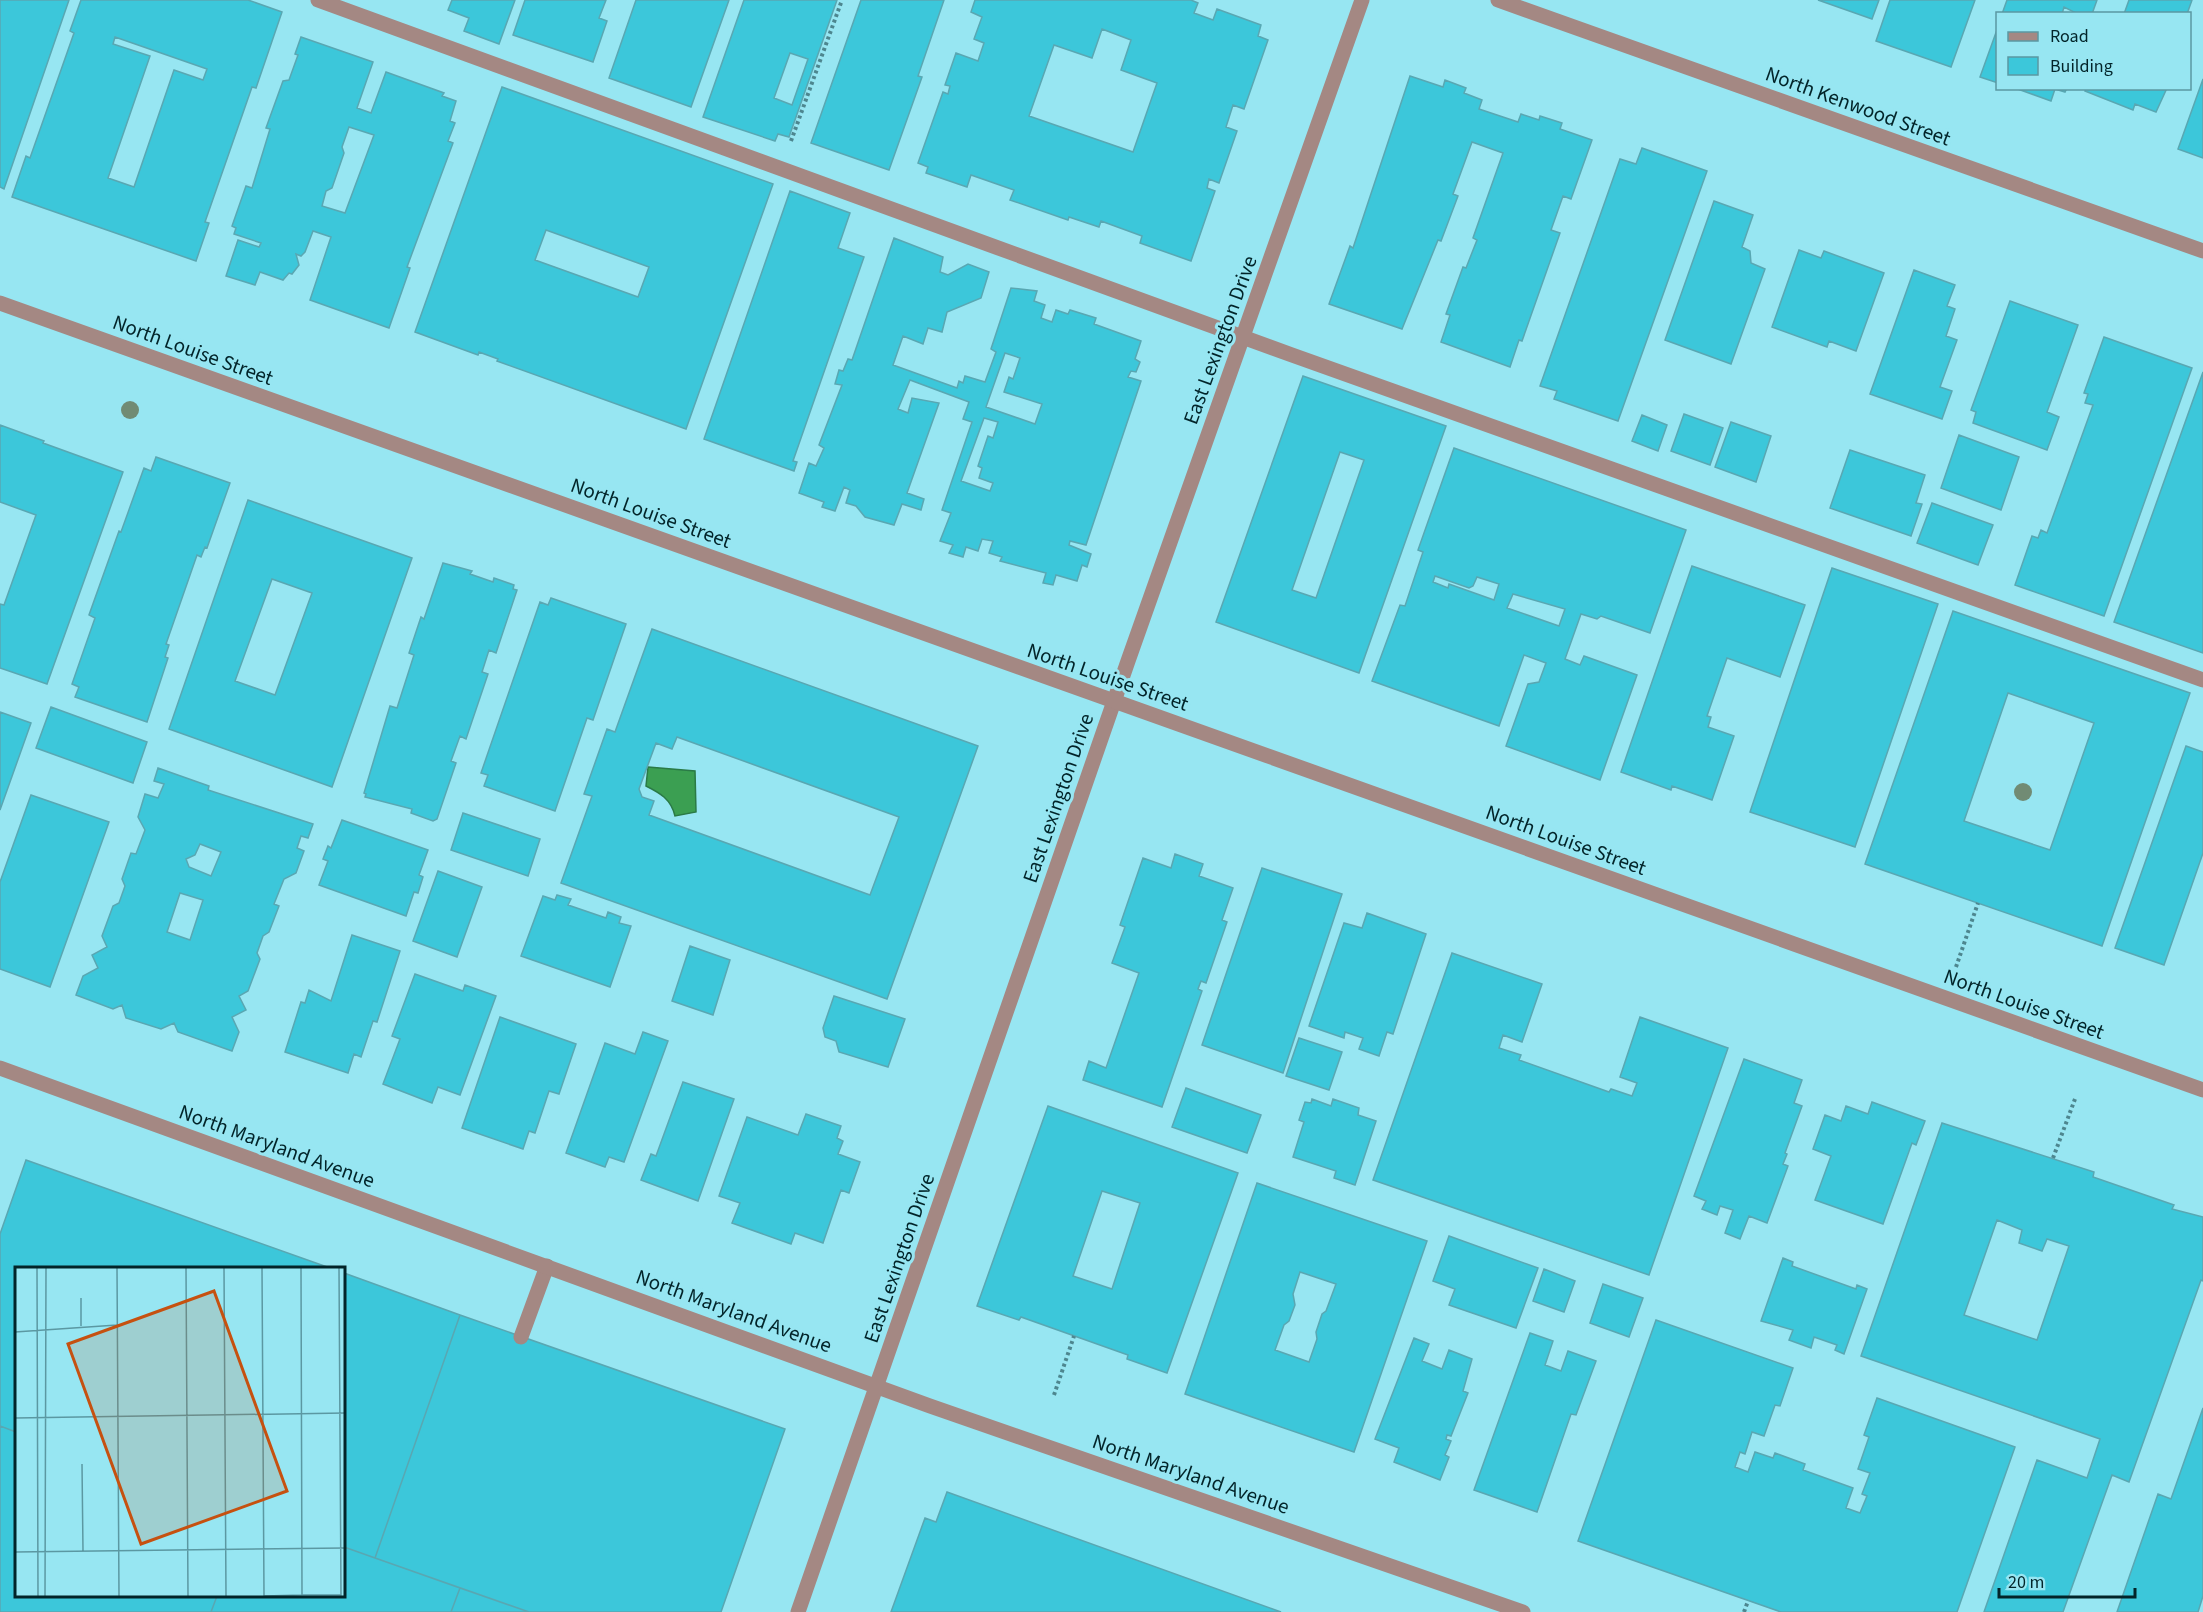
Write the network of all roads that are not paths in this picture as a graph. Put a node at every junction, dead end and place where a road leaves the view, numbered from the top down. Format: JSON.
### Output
{"nodes":[{"id":1,"x":318,"y":0,"type":"edge"},
{"id":2,"x":1362,"y":0,"type":"edge"},
{"id":3,"x":1498,"y":0,"type":"edge"},
{"id":4,"x":2203,"y":251,"type":"edge"},
{"id":5,"x":0,"y":303,"type":"edge"},
{"id":6,"x":1243,"y":337,"type":"junction"},
{"id":7,"x":2203,"y":680,"type":"edge"},
{"id":8,"x":1114,"y":701,"type":"junction"},
{"id":9,"x":0,"y":1068,"type":"edge"},
{"id":10,"x":2203,"y":1090,"type":"edge"},
{"id":11,"x":547,"y":1266,"type":"junction"},
{"id":12,"x":521,"y":1337,"type":"dead end"},
{"id":13,"x":877,"y":1386,"type":"junction"},
{"id":14,"x":798,"y":1612,"type":"edge"},
{"id":15,"x":1523,"y":1612,"type":"edge"}],
"edges":[{"from":1,"to":6,"type":"street"},
{"from":2,"to":6,"type":"street","name":"East Lexington Drive"},
{"from":3,"to":4,"type":"street","name":"North Kenwood Street"},
{"from":5,"to":8,"type":"street","name":"North Louise Street"},
{"from":6,"to":7,"type":"street"},
{"from":6,"to":8,"type":"street","name":"East Lexington Drive"},
{"from":8,"to":10,"type":"street","name":"North Louise Street"},
{"from":8,"to":13,"type":"street","name":"East Lexington Drive"},
{"from":9,"to":11,"type":"street","name":"North Maryland Avenue"},
{"from":11,"to":12,"type":"street"},
{"from":11,"to":13,"type":"street","name":"North Maryland Avenue"},
{"from":13,"to":14,"type":"street","name":"East Lexington Drive"},
{"from":13,"to":15,"type":"street","name":"North Maryland Avenue"}]}
